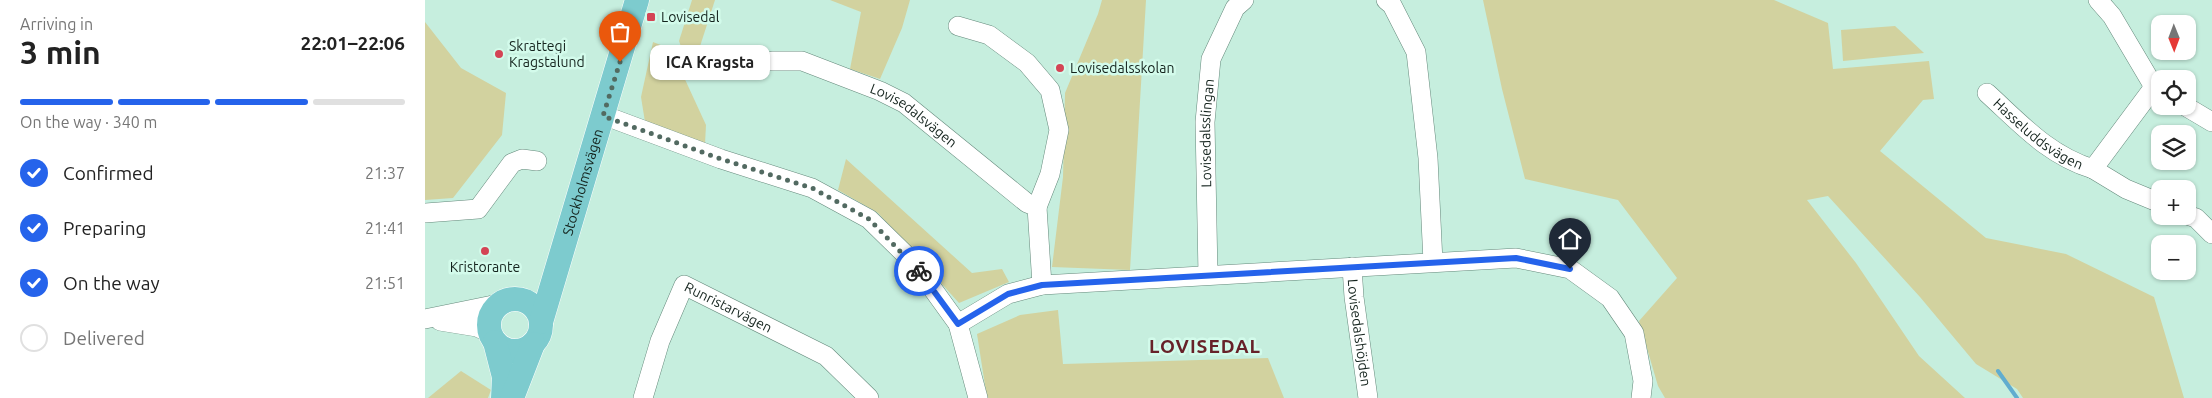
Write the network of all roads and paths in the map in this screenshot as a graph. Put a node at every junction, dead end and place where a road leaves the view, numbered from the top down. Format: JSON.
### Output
{"nodes":[{"id":1,"x":637,"y":0,"type":"edge"},
{"id":2,"x":1243,"y":0,"type":"edge"},
{"id":3,"x":1386,"y":0,"type":"edge"},
{"id":4,"x":2098,"y":0,"type":"edge"},
{"id":5,"x":958,"y":26,"type":"dead end"},
{"id":6,"x":772,"y":61,"type":"dead end"},
{"id":7,"x":2151,"y":79,"type":"edge"},
{"id":8,"x":1987,"y":93,"type":"dead end"},
{"id":9,"x":2151,"y":96,"type":"edge"},
{"id":10,"x":2196,"y":113,"type":"edge"},
{"id":11,"x":603,"y":116,"type":"junction"},
{"id":12,"x":2212,"y":122,"type":"edge"},
{"id":13,"x":537,"y":161,"type":"dead end"},
{"id":14,"x":2093,"y":169,"type":"junction"},
{"id":15,"x":2151,"y":200,"type":"edge"},
{"id":16,"x":1037,"y":207,"type":"junction"},
{"id":17,"x":425,"y":213,"type":"edge"},
{"id":18,"x":2196,"y":218,"type":"edge"},
{"id":19,"x":2212,"y":234,"type":"edge"},
{"id":20,"x":563,"y":250,"type":"junction"},
{"id":21,"x":1433,"y":262,"type":"junction"},
{"id":22,"x":1352,"y":266,"type":"junction"},
{"id":23,"x":1208,"y":275,"type":"junction"},
{"id":24,"x":1042,"y":285,"type":"junction"},
{"id":25,"x":508,"y":301,"type":"junction"},
{"id":26,"x":425,"y":319,"type":"edge"},
{"id":27,"x":541,"y":322,"type":"junction"},
{"id":28,"x":958,"y":324,"type":"junction"},
{"id":29,"x":492,"y":337,"type":"junction"},
{"id":30,"x":533,"y":344,"type":"junction"},
{"id":31,"x":503,"y":398,"type":"edge"},
{"id":32,"x":511,"y":398,"type":"edge"},
{"id":33,"x":643,"y":398,"type":"edge"},
{"id":34,"x":869,"y":398,"type":"edge"},
{"id":35,"x":978,"y":398,"type":"edge"},
{"id":36,"x":1368,"y":398,"type":"edge"},
{"id":37,"x":1641,"y":398,"type":"edge"}],
"edges":[{"from":1,"to":11,"type":"main road","name":"Stockholmsvägen"},
{"from":2,"to":23,"type":"street","name":"Lovisedalsslingan"},
{"from":3,"to":21,"type":"street"},
{"from":4,"to":7,"type":"street"},
{"from":5,"to":16,"type":"street"},
{"from":6,"to":16,"type":"street","name":"Lovisedalsvägen"},
{"from":8,"to":14,"type":"street","name":"Hasseluddsvägen"},
{"from":9,"to":14,"type":"street","name":"Hasseluddsvägen"},
{"from":10,"to":12,"type":"street"},
{"from":11,"to":20,"type":"main road","name":"Stockholmsvägen"},
{"from":11,"to":28,"type":"street"},
{"from":13,"to":17,"type":"street"},
{"from":14,"to":15,"type":"street","name":"Hasseluddsvägen"},
{"from":16,"to":24,"type":"street"},
{"from":18,"to":19,"type":"street"},
{"from":20,"to":25,"type":"main road","name":"Stockholmsvägen"},
{"from":20,"to":27,"type":"main road","name":"Stockholmsvägen"},
{"from":21,"to":22,"type":"street","name":"Lovisedalshöjden"},
{"from":21,"to":37,"type":"street","name":"Lovisedalshöjden"},
{"from":22,"to":23,"type":"street","name":"Lovisedalshöjden"},
{"from":22,"to":36,"type":"street","name":"Lovisedalshöjden"},
{"from":23,"to":24,"type":"street","name":"Lovisedalshöjden"},
{"from":24,"to":28,"type":"street","name":"Lovisedalshöjden"},
{"from":25,"to":26,"type":"street"},
{"from":25,"to":27,"type":"main road"},
{"from":25,"to":29,"type":"main road"},
{"from":26,"to":29,"type":"street"},
{"from":27,"to":30,"type":"main road"},
{"from":28,"to":35,"type":"street"},
{"from":29,"to":30,"type":"main road"},
{"from":29,"to":31,"type":"main road"},
{"from":30,"to":32,"type":"main road"},
{"from":33,"to":34,"type":"street","name":"Runristarvägen"}]}
